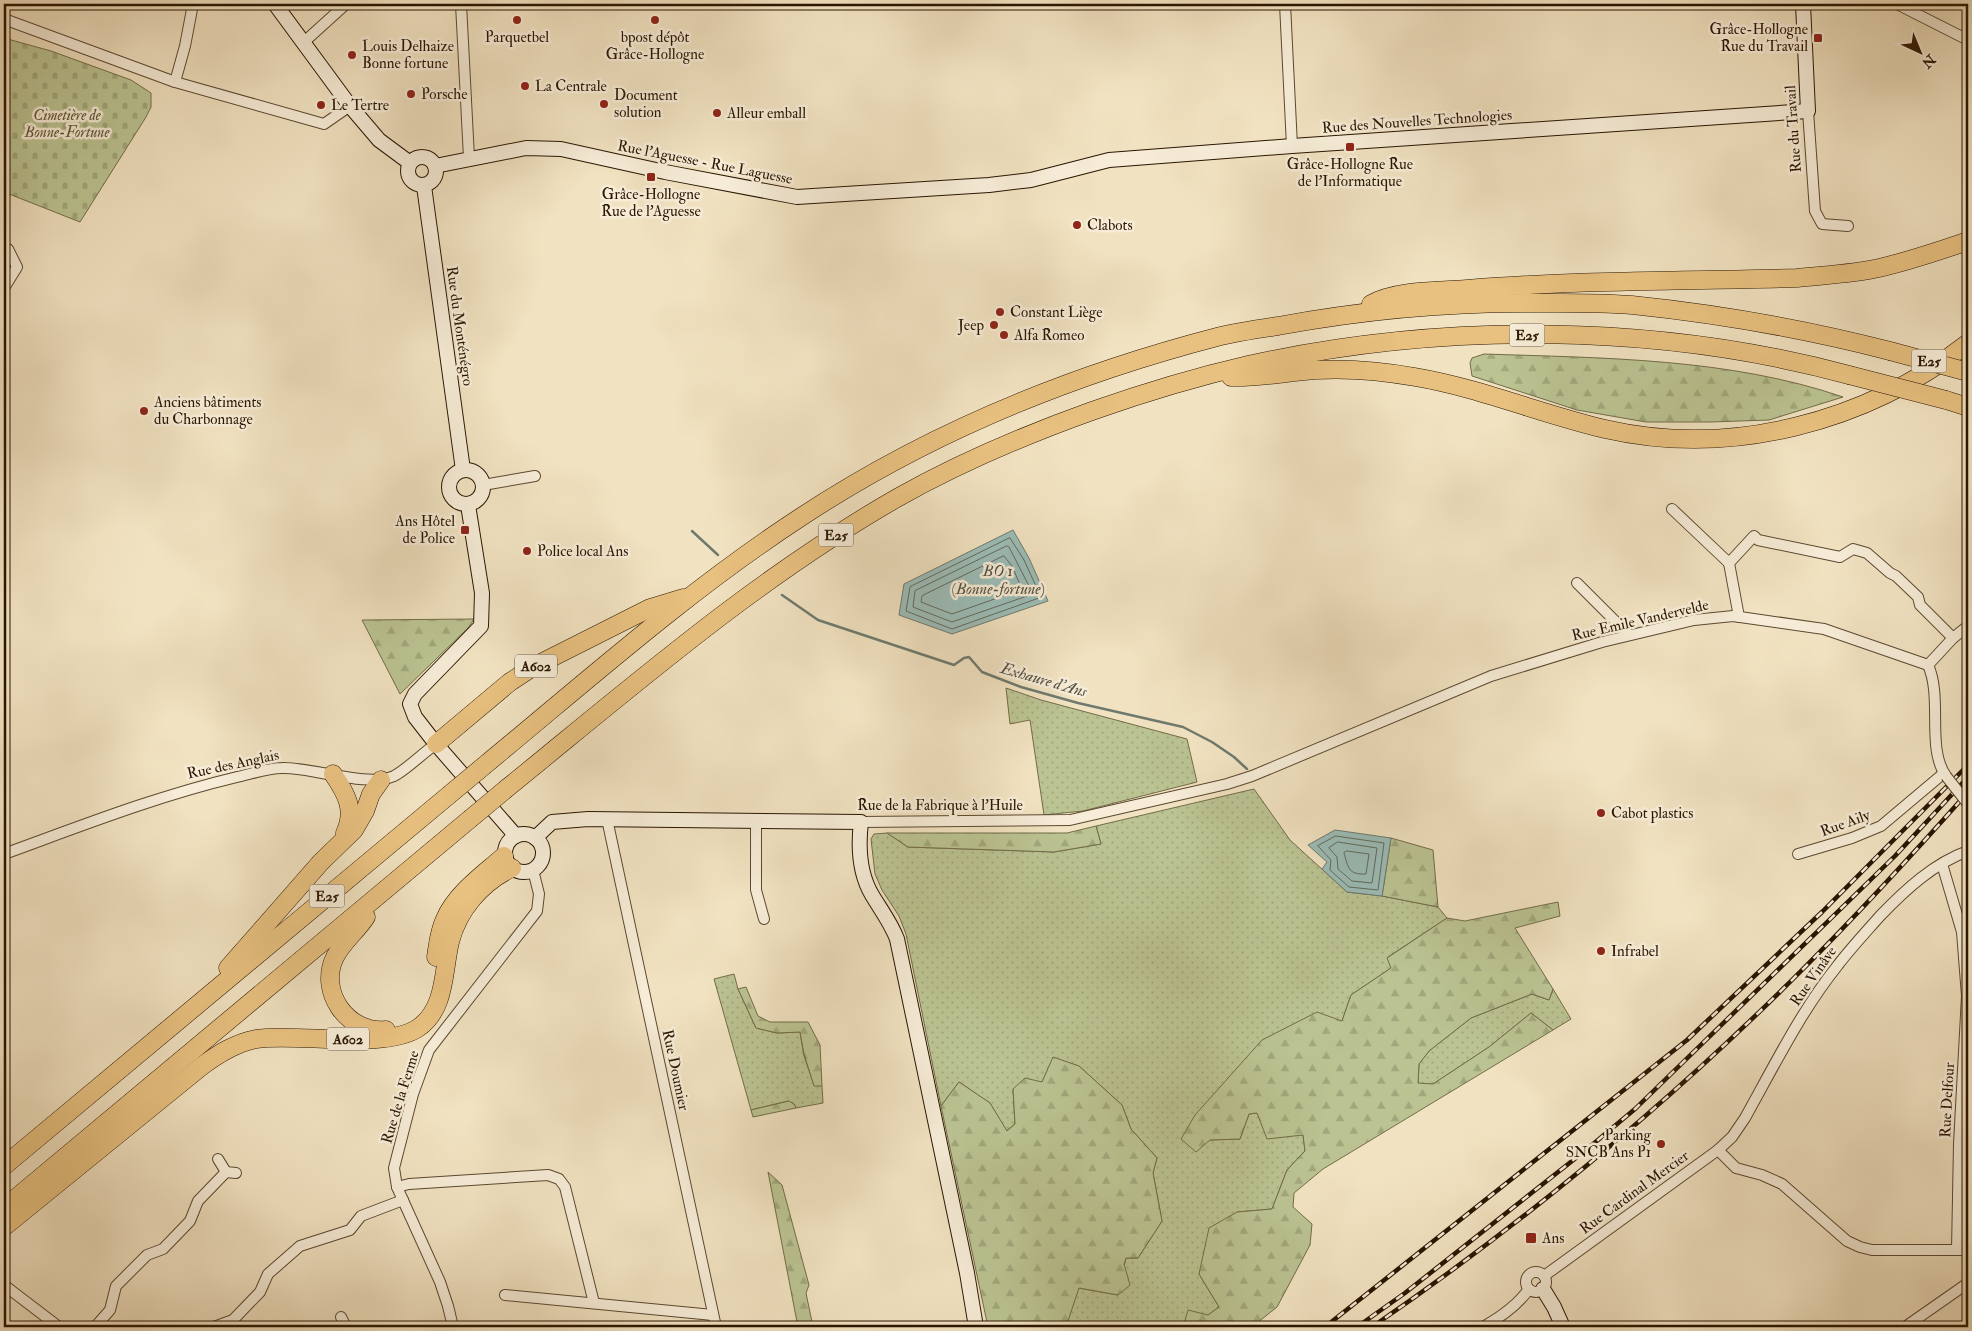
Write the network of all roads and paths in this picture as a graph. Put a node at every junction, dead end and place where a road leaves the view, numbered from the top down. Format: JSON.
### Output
{"nodes":[{"id":1,"x":193,"y":4,"type":"edge"},
{"id":2,"x":275,"y":4,"type":"edge"},
{"id":3,"x":346,"y":4,"type":"edge"},
{"id":4,"x":461,"y":4,"type":"edge"},
{"id":5,"x":1285,"y":4,"type":"edge"},
{"id":6,"x":1803,"y":4,"type":"edge"},
{"id":7,"x":1897,"y":4,"type":"edge"},
{"id":8,"x":4,"y":19,"type":"edge"},
{"id":9,"x":1968,"y":40,"type":"edge"},
{"id":10,"x":304,"y":42,"type":"junction"},
{"id":11,"x":175,"y":82,"type":"junction"},
{"id":12,"x":350,"y":106,"type":"junction"},
{"id":13,"x":1808,"y":112,"type":"junction"},
{"id":14,"x":1292,"y":146,"type":"junction"},
{"id":15,"x":468,"y":158,"type":"junction"},
{"id":16,"x":410,"y":163,"type":"junction"},
{"id":17,"x":435,"y":166,"type":"junction"},
{"id":18,"x":1031,"y":180,"type":"joint"},
{"id":19,"x":424,"y":186,"type":"junction"},
{"id":20,"x":1848,"y":226,"type":"dead end"},
{"id":21,"x":1968,"y":241,"type":"edge"},
{"id":22,"x":4,"y":248,"type":"edge"},
{"id":23,"x":4,"y":288,"type":"edge"},
{"id":24,"x":1355,"y":313,"type":"junction"},
{"id":25,"x":1968,"y":343,"type":"edge"},
{"id":26,"x":1968,"y":372,"type":"edge"},
{"id":27,"x":1206,"y":376,"type":"junction"},
{"id":28,"x":1968,"y":407,"type":"edge"},
{"id":29,"x":463,"y":470,"type":"junction"},
{"id":30,"x":534,"y":476,"type":"dead end"},
{"id":31,"x":483,"y":485,"type":"junction"},
{"id":32,"x":468,"y":505,"type":"junction"},
{"id":33,"x":1672,"y":509,"type":"dead end"},
{"id":34,"x":1729,"y":563,"type":"junction"},
{"id":35,"x":1577,"y":583,"type":"dead end"},
{"id":36,"x":693,"y":594,"type":"junction"},
{"id":37,"x":1739,"y":617,"type":"junction"},
{"id":38,"x":1968,"y":626,"type":"edge"},
{"id":39,"x":1629,"y":635,"type":"junction"},
{"id":40,"x":1953,"y":638,"type":"junction"},
{"id":41,"x":1928,"y":665,"type":"junction"},
{"id":42,"x":1338,"y":739,"type":"joint"},
{"id":43,"x":436,"y":744,"type":"junction"},
{"id":44,"x":333,"y":774,"type":"junction"},
{"id":45,"x":1945,"y":775,"type":"junction"},
{"id":46,"x":381,"y":780,"type":"junction"},
{"id":47,"x":1968,"y":804,"type":"edge"},
{"id":48,"x":607,"y":819,"type":"junction"},
{"id":49,"x":756,"y":821,"type":"junction"},
{"id":50,"x":861,"y":822,"type":"junction"},
{"id":51,"x":516,"y":836,"type":"junction"},
{"id":52,"x":535,"y":838,"type":"junction"},
{"id":53,"x":342,"y":841,"type":"junction"},
{"id":54,"x":1968,"y":851,"type":"edge"},
{"id":55,"x":4,"y":854,"type":"edge"},
{"id":56,"x":1798,"y":854,"type":"dead end"},
{"id":57,"x":508,"y":862,"type":"junction"},
{"id":58,"x":1942,"y":864,"type":"junction"},
{"id":59,"x":533,"y":870,"type":"junction"},
{"id":60,"x":379,"y":896,"type":"junction"},
{"id":61,"x":764,"y":919,"type":"dead end"},
{"id":62,"x":204,"y":998,"type":"junction"},
{"id":63,"x":165,"y":1074,"type":"junction"},
{"id":64,"x":114,"y":1136,"type":"junction"},
{"id":65,"x":1718,"y":1150,"type":"junction"},
{"id":66,"x":218,"y":1159,"type":"dead end"},
{"id":67,"x":4,"y":1166,"type":"edge"},
{"id":68,"x":397,"y":1187,"type":"junction"},
{"id":69,"x":403,"y":1200,"type":"junction"},
{"id":70,"x":4,"y":1208,"type":"edge"},
{"id":71,"x":4,"y":1226,"type":"edge"},
{"id":72,"x":1957,"y":1250,"type":"junction"},
{"id":73,"x":1968,"y":1250,"type":"edge"},
{"id":74,"x":1968,"y":1283,"type":"edge"},
{"id":75,"x":4,"y":1284,"type":"edge"},
{"id":76,"x":1539,"y":1285,"type":"junction"},
{"id":77,"x":505,"y":1296,"type":"dead end"},
{"id":78,"x":594,"y":1303,"type":"junction"},
{"id":79,"x":713,"y":1315,"type":"junction"},
{"id":80,"x":341,"y":1318,"type":"dead end"},
{"id":81,"x":59,"y":1327,"type":"edge"},
{"id":82,"x":95,"y":1327,"type":"edge"},
{"id":83,"x":214,"y":1327,"type":"edge"},
{"id":84,"x":346,"y":1327,"type":"edge"},
{"id":85,"x":453,"y":1327,"type":"edge"},
{"id":86,"x":716,"y":1327,"type":"edge"},
{"id":87,"x":976,"y":1327,"type":"edge"},
{"id":88,"x":1483,"y":1327,"type":"edge"},
{"id":89,"x":1562,"y":1327,"type":"edge"},
{"id":90,"x":1905,"y":1327,"type":"edge"}],
"edges":[{"from":1,"to":11,"type":"street"},
{"from":2,"to":10,"type":"street"},
{"from":3,"to":10,"type":"street"},
{"from":4,"to":15,"type":"street"},
{"from":5,"to":14,"type":"street"},
{"from":6,"to":13,"type":"street","name":"Rue du Travail"},
{"from":7,"to":9,"type":"street"},
{"from":8,"to":11,"type":"street"},
{"from":10,"to":12,"type":"street"},
{"from":11,"to":12,"type":"street"},
{"from":12,"to":16,"type":"street"},
{"from":13,"to":14,"type":"street","name":"Rue des Nouvelles Technologies"},
{"from":13,"to":20,"type":"street","name":"Rue du Travail"},
{"from":14,"to":18,"type":"street","name":"Rue des Nouvelles Technologies"},
{"from":15,"to":17,"type":"street","name":"Rue l'Aguesse - Rue Laguesse"},
{"from":15,"to":18,"type":"street","name":"Rue l'Aguesse - Rue Laguesse"},
{"from":16,"to":17,"type":"street"},
{"from":16,"to":19,"type":"street"},
{"from":17,"to":19,"type":"street"},
{"from":19,"to":29,"type":"street","name":"Rue du Monténégro"},
{"from":21,"to":24,"type":"highway"},
{"from":22,"to":23,"type":"street"},
{"from":24,"to":26,"type":"highway","number":"E25","bridge":true},
{"from":24,"to":36,"type":"highway","number":"E25"},
{"from":25,"to":27,"type":"highway"},
{"from":27,"to":28,"type":"highway","number":"E25","bridge":true},
{"from":27,"to":60,"type":"highway","number":"E25","bridge":true},
{"from":29,"to":31,"type":"street"},
{"from":29,"to":32,"type":"street"},
{"from":30,"to":31,"type":"street"},
{"from":31,"to":32,"type":"street"},
{"from":32,"to":43,"type":"street"},
{"from":33,"to":34,"type":"street"},
{"from":34,"to":37,"type":"street"},
{"from":34,"to":40,"type":"street"},
{"from":35,"to":39,"type":"street"},
{"from":36,"to":43,"type":"highway","number":"A602"},
{"from":36,"to":62,"type":"highway","number":"E25","bridge":true},
{"from":37,"to":39,"type":"street","name":"Rue Emile Vandervelde"},
{"from":37,"to":41,"type":"street","name":"Rue Emile Vandervelde"},
{"from":38,"to":40,"type":"street"},
{"from":39,"to":42,"type":"street","name":"Rue Emile Vandervelde"},
{"from":40,"to":41,"type":"street"},
{"from":41,"to":45,"type":"street"},
{"from":42,"to":50,"type":"street","name":"Rue de la Fabrique à l'Huile"},
{"from":43,"to":46,"type":"street"},
{"from":43,"to":51,"type":"street"},
{"from":44,"to":46,"type":"street","name":"Rue des Anglais"},
{"from":44,"to":53,"type":"highway"},
{"from":44,"to":55,"type":"street","name":"Rue des Anglais"},
{"from":45,"to":47,"type":"street","bridge":true},
{"from":45,"to":56,"type":"street","name":"Rue Aily"},
{"from":46,"to":53,"type":"highway"},
{"from":48,"to":49,"type":"street","name":"Rue de la Fabrique à l'Huile"},
{"from":48,"to":52,"type":"street","name":"Rue de la Fabrique à l'Huile"},
{"from":48,"to":79,"type":"street","name":"Rue Doumier"},
{"from":49,"to":50,"type":"street","name":"Rue de la Fabrique à l'Huile"},
{"from":49,"to":61,"type":"street"},
{"from":50,"to":87,"type":"street"},
{"from":51,"to":52,"type":"street"},
{"from":51,"to":57,"type":"street"},
{"from":52,"to":59,"type":"street"},
{"from":53,"to":62,"type":"highway"},
{"from":54,"to":58,"type":"street","name":"Rue Vinâve"},
{"from":57,"to":59,"type":"street"},
{"from":57,"to":60,"type":"highway","number":"A602"},
{"from":57,"to":64,"type":"highway","number":"A602"},
{"from":58,"to":65,"type":"street","name":"Rue Vinâve"},
{"from":58,"to":72,"type":"street","name":"Rue Delfour"},
{"from":59,"to":68,"type":"street","name":"Rue de la Ferme"},
{"from":60,"to":63,"type":"highway","number":"E25"},
{"from":62,"to":67,"type":"highway","number":"E25"},
{"from":63,"to":64,"type":"highway","number":"A602"},
{"from":63,"to":70,"type":"highway","number":"E25"},
{"from":64,"to":71,"type":"highway","number":"A602"},
{"from":65,"to":72,"type":"street"},
{"from":65,"to":76,"type":"street","name":"Rue Cardinal Mercier"},
{"from":66,"to":82,"type":"street"},
{"from":68,"to":69,"type":"street","name":"Rue de la Ferme"},
{"from":68,"to":78,"type":"street"},
{"from":69,"to":83,"type":"street"},
{"from":69,"to":85,"type":"street","name":"Rue de la Ferme"},
{"from":72,"to":73,"type":"street"},
{"from":74,"to":90,"type":"street"},
{"from":75,"to":81,"type":"street"},
{"from":76,"to":88,"type":"street","name":"Rue Cardinal Mercier"},
{"from":76,"to":89,"type":"street"},
{"from":77,"to":78,"type":"street"},
{"from":78,"to":79,"type":"street"},
{"from":79,"to":86,"type":"street","name":"Rue Doumier"},
{"from":80,"to":84,"type":"street"}]}
